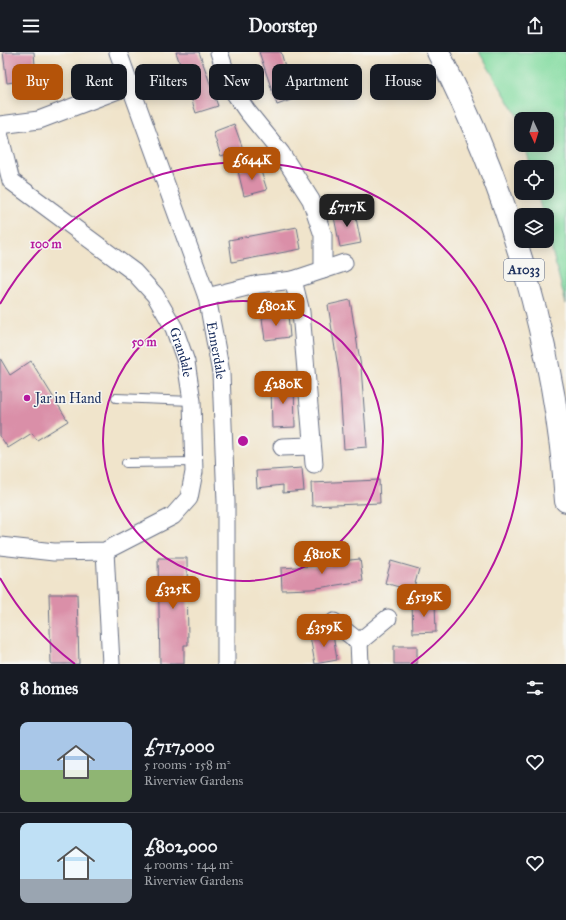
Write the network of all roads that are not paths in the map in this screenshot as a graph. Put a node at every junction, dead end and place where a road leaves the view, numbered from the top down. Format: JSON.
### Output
{"nodes":[{"id":1,"x":118,"y":52,"type":"edge"},
{"id":2,"x":219,"y":52,"type":"edge"},
{"id":3,"x":438,"y":52,"type":"edge"},
{"id":4,"x":131,"y":86,"type":"junction"},
{"id":5,"x":0,"y":125,"type":"edge"},
{"id":6,"x":0,"y":137,"type":"edge"},
{"id":7,"x":6,"y":184,"type":"edge"},
{"id":8,"x":344,"y":263,"type":"dead end"},
{"id":9,"x":323,"y":270,"type":"junction"},
{"id":10,"x":293,"y":280,"type":"junction"},
{"id":11,"x":207,"y":297,"type":"junction"},
{"id":12,"x":116,"y":398,"type":"dead end"},
{"id":13,"x":192,"y":401,"type":"junction"},
{"id":14,"x":311,"y":446,"type":"junction"},
{"id":15,"x":282,"y":448,"type":"dead end"},
{"id":16,"x":194,"y":462,"type":"junction"},
{"id":17,"x":126,"y":463,"type":"dead end"},
{"id":18,"x":314,"y":464,"type":"dead end"},
{"id":19,"x":566,"y":502,"type":"edge"},
{"id":20,"x":0,"y":546,"type":"edge"},
{"id":21,"x":105,"y":552,"type":"junction"},
{"id":22,"x":388,"y":618,"type":"dead end"},
{"id":23,"x":334,"y":622,"type":"dead end"},
{"id":24,"x":359,"y":642,"type":"junction"},
{"id":25,"x":111,"y":664,"type":"edge"},
{"id":26,"x":226,"y":664,"type":"edge"},
{"id":27,"x":360,"y":664,"type":"edge"}],
"edges":[{"from":1,"to":4,"type":"street","name":"Ennerdale"},
{"from":2,"to":9,"type":"street"},
{"from":3,"to":19,"type":"highway","number":"A1033"},
{"from":4,"to":5,"type":"street"},
{"from":4,"to":11,"type":"street","name":"Ennerdale"},
{"from":6,"to":7,"type":"street","name":"Grandale"},
{"from":7,"to":13,"type":"street","name":"Grandale"},
{"from":8,"to":9,"type":"street"},
{"from":9,"to":10,"type":"street"},
{"from":10,"to":11,"type":"street"},
{"from":10,"to":14,"type":"street"},
{"from":11,"to":26,"type":"street","name":"Ennerdale"},
{"from":12,"to":13,"type":"lane"},
{"from":13,"to":16,"type":"street","name":"Grandale"},
{"from":14,"to":15,"type":"street"},
{"from":14,"to":18,"type":"street"},
{"from":16,"to":17,"type":"lane"},
{"from":16,"to":21,"type":"street","name":"Grandale"},
{"from":20,"to":21,"type":"street","name":"Grandale"},
{"from":21,"to":25,"type":"street"},
{"from":22,"to":24,"type":"street"},
{"from":23,"to":24,"type":"street"},
{"from":24,"to":27,"type":"street"}]}
